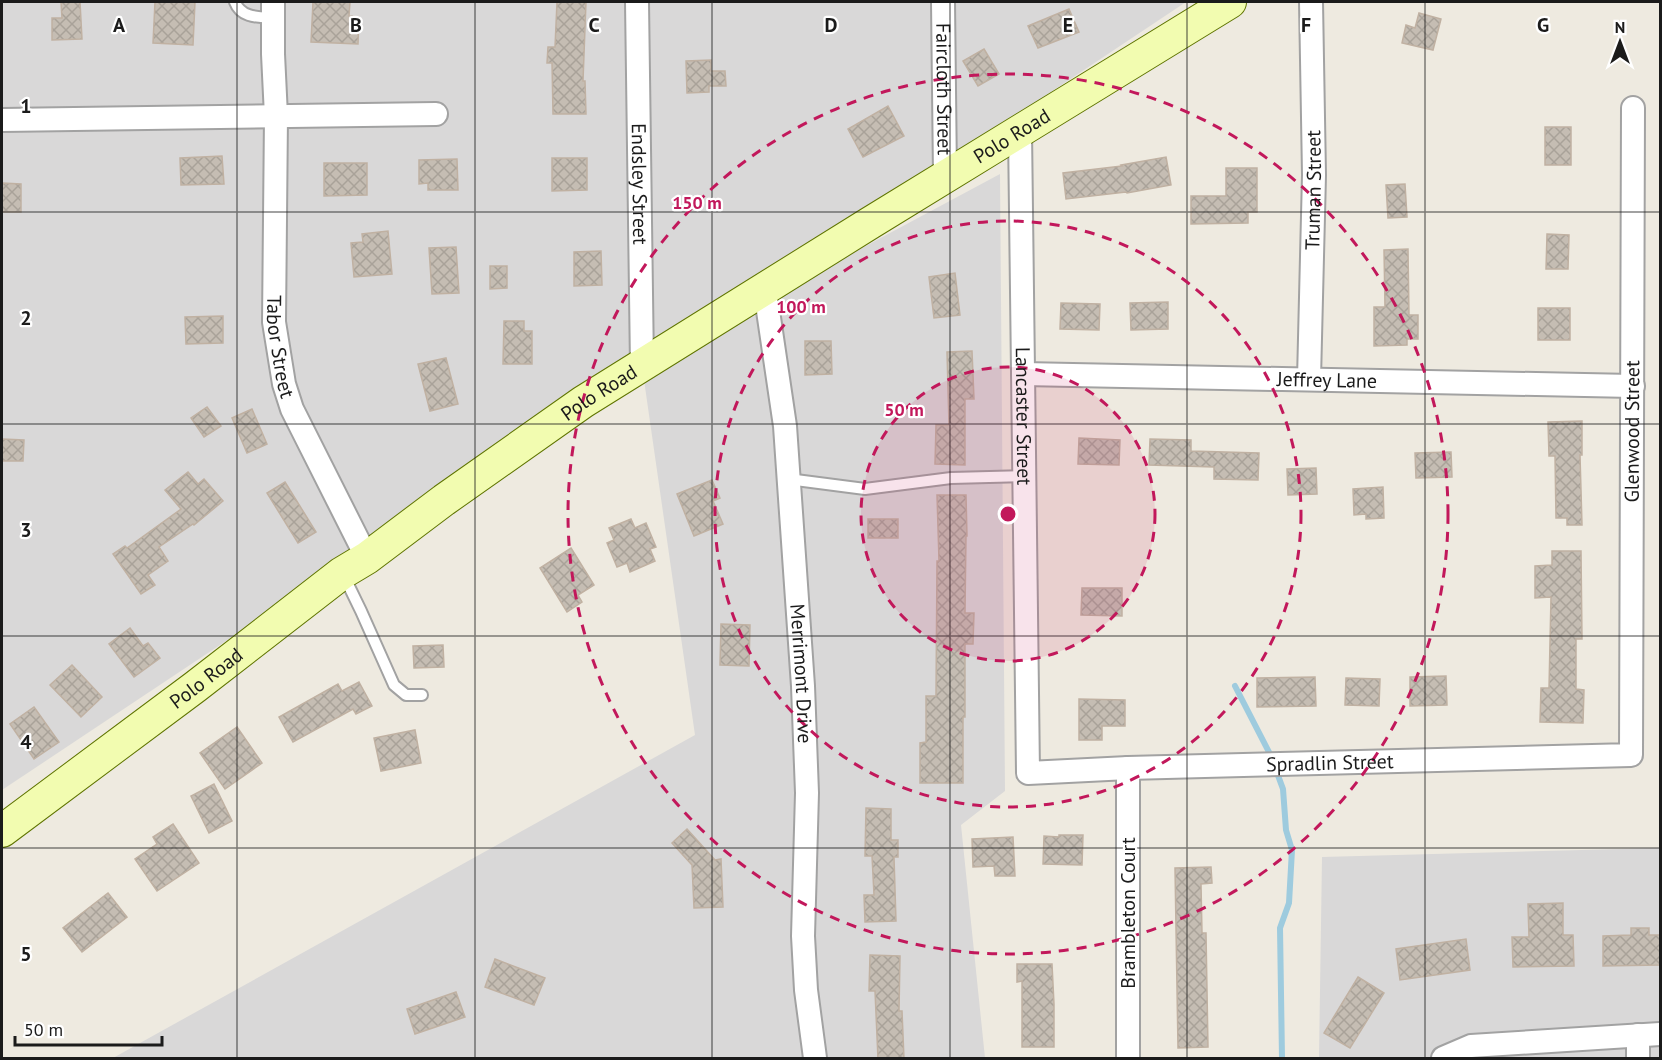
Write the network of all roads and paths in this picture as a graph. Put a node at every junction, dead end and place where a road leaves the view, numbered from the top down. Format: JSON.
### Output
{"nodes":[{"id":1,"x":235,"y":2,"type":"edge"},
{"id":2,"x":637,"y":2,"type":"edge"},
{"id":3,"x":943,"y":2,"type":"edge"},
{"id":4,"x":1230,"y":2,"type":"edge"},
{"id":5,"x":1311,"y":2,"type":"edge"},
{"id":6,"x":273,"y":10,"type":"edge"},
{"id":7,"x":1633,"y":108,"type":"dead end"},
{"id":8,"x":436,"y":114,"type":"dead end"},
{"id":9,"x":276,"y":116,"type":"junction"},
{"id":10,"x":2,"y":120,"type":"edge"},
{"id":11,"x":1020,"y":131,"type":"junction"},
{"id":12,"x":945,"y":176,"type":"junction"},
{"id":13,"x":763,"y":289,"type":"junction"},
{"id":14,"x":642,"y":366,"type":"junction"},
{"id":15,"x":1023,"y":374,"type":"junction"},
{"id":16,"x":1309,"y":379,"type":"junction"},
{"id":17,"x":1633,"y":386,"type":"junction"},
{"id":18,"x":1024,"y":476,"type":"junction"},
{"id":19,"x":788,"y":479,"type":"junction"},
{"id":20,"x":355,"y":565,"type":"junction"},
{"id":21,"x":422,"y":695,"type":"dead end"},
{"id":22,"x":1632,"y":754,"type":"joint"},
{"id":23,"x":1128,"y":768,"type":"junction"},
{"id":24,"x":1028,"y":773,"type":"joint"},
{"id":25,"x":2,"y":831,"type":"edge"},
{"id":26,"x":1660,"y":1034,"type":"edge"},
{"id":27,"x":1638,"y":1035,"type":"junction"},
{"id":28,"x":815,"y":1059,"type":"edge"},
{"id":29,"x":1128,"y":1059,"type":"edge"},
{"id":30,"x":1443,"y":1059,"type":"edge"},
{"id":31,"x":1638,"y":1059,"type":"edge"}],
"edges":[{"from":1,"to":6,"type":"lane"},
{"from":2,"to":14,"type":"street","name":"Endsley Street"},
{"from":3,"to":12,"type":"street","name":"Faircloth Street"},
{"from":4,"to":11,"type":"main road","name":"Polo Road"},
{"from":5,"to":16,"type":"street","name":"Truman Street"},
{"from":6,"to":9,"type":"street","name":"Tabor Street"},
{"from":7,"to":17,"type":"street","name":"Glenwood Street"},
{"from":8,"to":9,"type":"street"},
{"from":9,"to":10,"type":"street"},
{"from":9,"to":20,"type":"street","name":"Tabor Street"},
{"from":11,"to":12,"type":"main road","name":"Polo Road"},
{"from":11,"to":15,"type":"street","name":"Lancaster Street"},
{"from":12,"to":13,"type":"main road","name":"Polo Road"},
{"from":13,"to":14,"type":"main road","name":"Polo Road"},
{"from":13,"to":19,"type":"street","name":"Merrimont Drive"},
{"from":14,"to":20,"type":"main road","name":"Polo Road"},
{"from":15,"to":16,"type":"street","name":"Jeffrey Lane"},
{"from":15,"to":18,"type":"street","name":"Lancaster Street"},
{"from":16,"to":17,"type":"street","name":"Jeffrey Lane"},
{"from":17,"to":22,"type":"street","name":"Glenwood Street"},
{"from":18,"to":19,"type":"lane"},
{"from":18,"to":24,"type":"street","name":"Lancaster Street"},
{"from":19,"to":28,"type":"street","name":"Merrimont Drive"},
{"from":20,"to":21,"type":"lane"},
{"from":20,"to":25,"type":"main road","name":"Polo Road"},
{"from":22,"to":23,"type":"street","name":"Spradlin Street"},
{"from":23,"to":24,"type":"street","name":"Spradlin Street"},
{"from":23,"to":29,"type":"street","name":"Brambleton Court"},
{"from":26,"to":27,"type":"street"},
{"from":27,"to":30,"type":"street"},
{"from":27,"to":31,"type":"street"}]}
